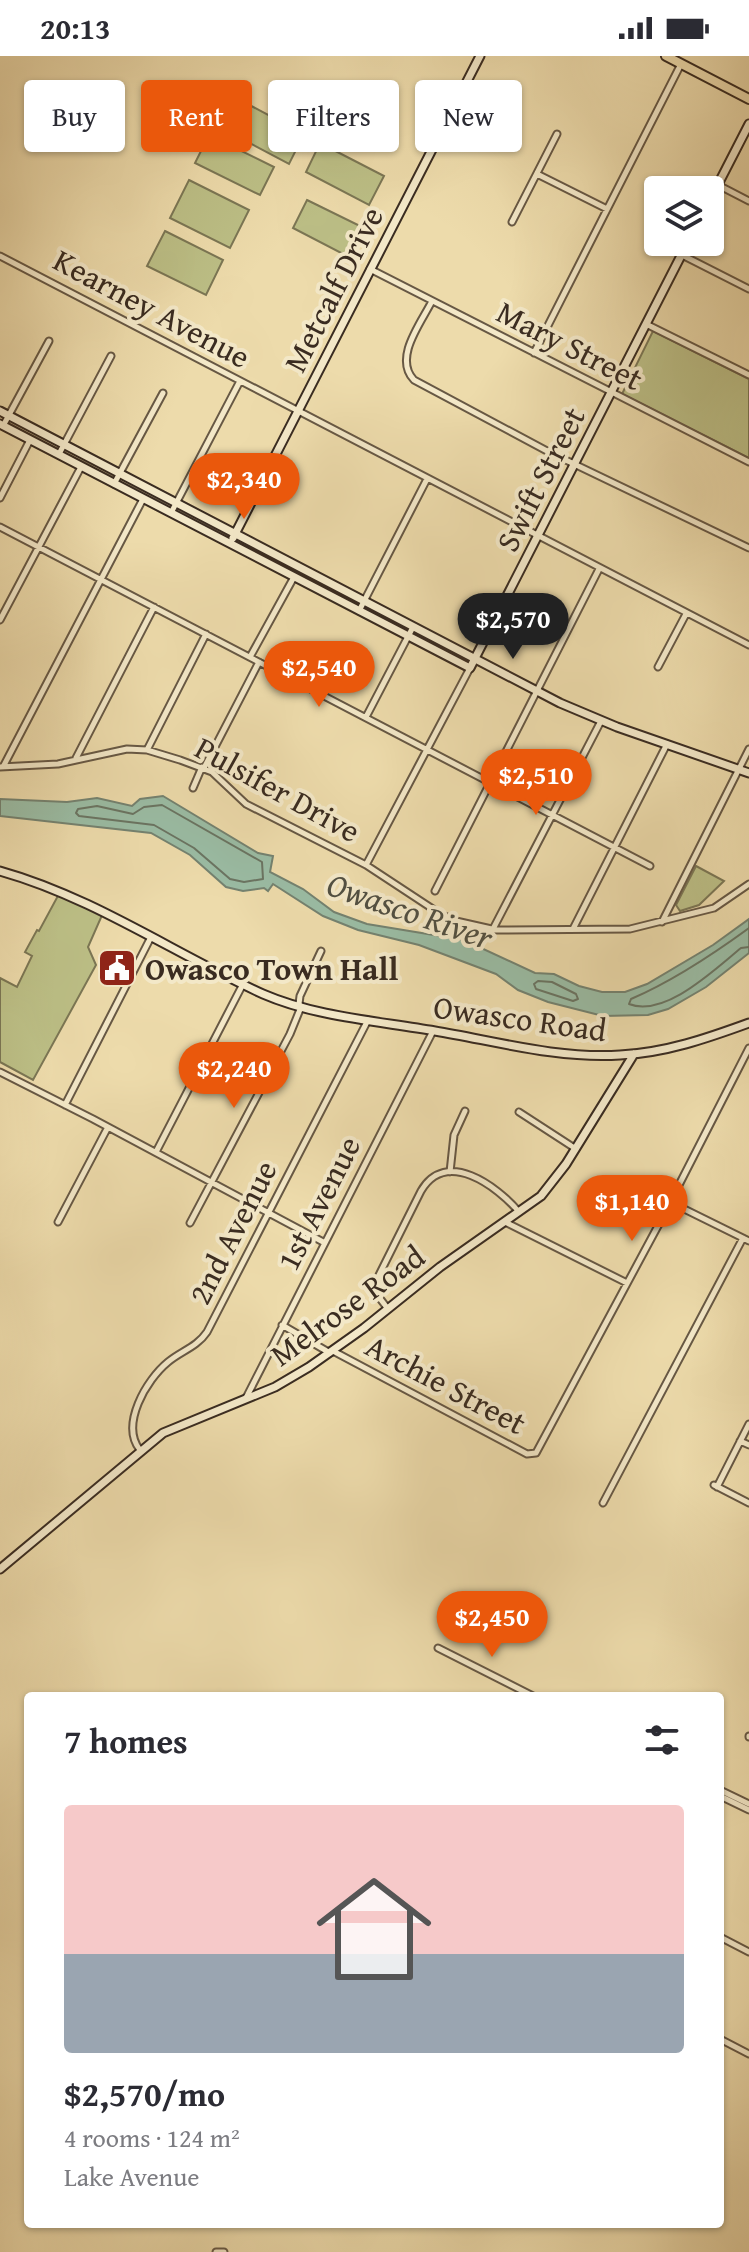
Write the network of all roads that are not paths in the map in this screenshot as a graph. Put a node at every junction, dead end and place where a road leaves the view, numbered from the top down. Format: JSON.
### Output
{"nodes":[{"id":1,"x":480,"y":56,"type":"edge"},
{"id":2,"x":666,"y":56,"type":"edge"},
{"id":3,"x":681,"y":64,"type":"junction"},
{"id":4,"x":749,"y":99,"type":"edge"},
{"id":5,"x":749,"y":124,"type":"edge"},
{"id":6,"x":557,"y":134,"type":"dead end"},
{"id":7,"x":537,"y":174,"type":"junction"},
{"id":8,"x":723,"y":176,"type":"edge"},
{"id":9,"x":724,"y":188,"type":"edge"},
{"id":10,"x":749,"y":201,"type":"edge"},
{"id":11,"x":607,"y":209,"type":"junction"},
{"id":12,"x":512,"y":222,"type":"dead end"},
{"id":13,"x":0,"y":256,"type":"edge"},
{"id":14,"x":681,"y":256,"type":"edge"},
{"id":15,"x":684,"y":256,"type":"edge"},
{"id":16,"x":370,"y":269,"type":"junction"},
{"id":17,"x":749,"y":289,"type":"edge"},
{"id":18,"x":432,"y":301,"type":"junction"},
{"id":19,"x":646,"y":324,"type":"junction"},
{"id":20,"x":49,"y":341,"type":"dead end"},
{"id":21,"x":534,"y":353,"type":"junction"},
{"id":22,"x":111,"y":356,"type":"dead end"},
{"id":23,"x":749,"y":375,"type":"edge"},
{"id":24,"x":240,"y":381,"type":"junction"},
{"id":25,"x":611,"y":392,"type":"junction"},
{"id":26,"x":163,"y":393,"type":"dead end"},
{"id":27,"x":0,"y":411,"type":"edge"},
{"id":28,"x":298,"y":411,"type":"junction"},
{"id":29,"x":9,"y":416,"type":"junction"},
{"id":30,"x":2,"y":425,"type":"edge"},
{"id":31,"x":30,"y":440,"type":"junction"},
{"id":32,"x":65,"y":445,"type":"junction"},
{"id":33,"x":59,"y":455,"type":"junction"},
{"id":34,"x":749,"y":462,"type":"edge"},
{"id":35,"x":575,"y":464,"type":"junction"},
{"id":36,"x":81,"y":467,"type":"junction"},
{"id":37,"x":120,"y":474,"type":"junction"},
{"id":38,"x":427,"y":479,"type":"junction"},
{"id":39,"x":114,"y":484,"type":"junction"},
{"id":40,"x":0,"y":498,"type":"edge"},
{"id":41,"x":143,"y":499,"type":"junction"},
{"id":42,"x":176,"y":503,"type":"junction"},
{"id":43,"x":171,"y":513,"type":"junction"},
{"id":44,"x":0,"y":527,"type":"edge"},
{"id":45,"x":235,"y":534,"type":"junction"},
{"id":46,"x":537,"y":537,"type":"junction"},
{"id":47,"x":231,"y":545,"type":"junction"},
{"id":48,"x":39,"y":547,"type":"junction"},
{"id":49,"x":749,"y":548,"type":"edge"},
{"id":50,"x":599,"y":569,"type":"junction"},
{"id":51,"x":294,"y":577,"type":"junction"},
{"id":52,"x":101,"y":579,"type":"junction"},
{"id":53,"x":364,"y":601,"type":"junction"},
{"id":54,"x":154,"y":607,"type":"junction"},
{"id":55,"x":359,"y":611,"type":"junction"},
{"id":56,"x":686,"y":614,"type":"junction"},
{"id":57,"x":0,"y":620,"type":"edge"},
{"id":58,"x":413,"y":627,"type":"junction"},
{"id":59,"x":206,"y":634,"type":"junction"},
{"id":60,"x":407,"y":636,"type":"junction"},
{"id":61,"x":749,"y":645,"type":"edge"},
{"id":62,"x":250,"y":657,"type":"junction"},
{"id":63,"x":475,"y":659,"type":"junction"},
{"id":64,"x":259,"y":662,"type":"junction"},
{"id":65,"x":658,"y":667,"type":"dead end"},
{"id":66,"x":470,"y":668,"type":"junction"},
{"id":67,"x":538,"y":691,"type":"junction"},
{"id":68,"x":366,"y":717,"type":"junction"},
{"id":69,"x":601,"y":721,"type":"junction"},
{"id":70,"x":667,"y":744,"type":"junction"},
{"id":71,"x":428,"y":749,"type":"junction"},
{"id":72,"x":749,"y":749,"type":"edge"},
{"id":73,"x":147,"y":750,"type":"junction"},
{"id":74,"x":75,"y":760,"type":"junction"},
{"id":75,"x":2,"y":767,"type":"edge"},
{"id":76,"x":203,"y":768,"type":"junction"},
{"id":77,"x":739,"y":769,"type":"junction"},
{"id":78,"x":749,"y":773,"type":"edge"},
{"id":79,"x":491,"y":783,"type":"junction"},
{"id":80,"x":193,"y":788,"type":"dead end"},
{"id":81,"x":554,"y":814,"type":"junction"},
{"id":82,"x":615,"y":847,"type":"junction"},
{"id":83,"x":366,"y":865,"type":"junction"},
{"id":84,"x":650,"y":866,"type":"dead end"},
{"id":85,"x":0,"y":871,"type":"edge"},
{"id":86,"x":749,"y":884,"type":"edge"},
{"id":87,"x":435,"y":891,"type":"dead end"},
{"id":88,"x":662,"y":922,"type":"junction"},
{"id":89,"x":493,"y":929,"type":"junction"},
{"id":90,"x":572,"y":929,"type":"junction"},
{"id":91,"x":151,"y":937,"type":"junction"},
{"id":92,"x":321,"y":951,"type":"dead end"},
{"id":93,"x":243,"y":984,"type":"junction"},
{"id":94,"x":301,"y":1007,"type":"junction"},
{"id":95,"x":368,"y":1019,"type":"junction"},
{"id":96,"x":749,"y":1023,"type":"edge"},
{"id":97,"x":433,"y":1031,"type":"junction"},
{"id":98,"x":749,"y":1048,"type":"edge"},
{"id":99,"x":634,"y":1054,"type":"junction"},
{"id":100,"x":0,"y":1072,"type":"edge"},
{"id":101,"x":65,"y":1105,"type":"junction"},
{"id":102,"x":465,"y":1111,"type":"dead end"},
{"id":103,"x":519,"y":1112,"type":"dead end"},
{"id":104,"x":108,"y":1127,"type":"junction"},
{"id":105,"x":576,"y":1149,"type":"junction"},
{"id":106,"x":156,"y":1152,"type":"junction"},
{"id":107,"x":450,"y":1172,"type":"junction"},
{"id":108,"x":212,"y":1183,"type":"junction"},
{"id":109,"x":670,"y":1202,"type":"junction"},
{"id":110,"x":519,"y":1212,"type":"junction"},
{"id":111,"x":268,"y":1213,"type":"junction"},
{"id":112,"x":58,"y":1222,"type":"dead end"},
{"id":113,"x":505,"y":1222,"type":"junction"},
{"id":114,"x":190,"y":1223,"type":"dead end"},
{"id":115,"x":746,"y":1240,"type":"edge"},
{"id":116,"x":325,"y":1243,"type":"junction"},
{"id":117,"x":627,"y":1283,"type":"junction"},
{"id":118,"x":388,"y":1309,"type":"junction"},
{"id":119,"x":282,"y":1325,"type":"junction"},
{"id":120,"x":331,"y":1352,"type":"junction"},
{"id":121,"x":246,"y":1398,"type":"junction"},
{"id":122,"x":749,"y":1424,"type":"edge"},
{"id":123,"x":740,"y":1441,"type":"junction"},
{"id":124,"x":749,"y":1445,"type":"edge"},
{"id":125,"x":140,"y":1450,"type":"junction"},
{"id":126,"x":603,"y":1503,"type":"dead end"},
{"id":127,"x":749,"y":1503,"type":"edge"},
{"id":128,"x":0,"y":1569,"type":"edge"},
{"id":129,"x":438,"y":1648,"type":"dead end"},
{"id":130,"x":525,"y":1692,"type":"edge"},
{"id":131,"x":724,"y":1795,"type":"edge"},
{"id":132,"x":749,"y":1807,"type":"edge"},
{"id":133,"x":724,"y":1939,"type":"edge"},
{"id":134,"x":749,"y":1952,"type":"edge"},
{"id":135,"x":724,"y":2041,"type":"edge"},
{"id":136,"x":749,"y":2054,"type":"edge"},
{"id":137,"x":216,"y":2252,"type":"edge"},
{"id":138,"x":224,"y":2252,"type":"edge"}],
"edges":[{"from":1,"to":16,"type":"main road","name":"Metcalf Drive"},
{"from":2,"to":3,"type":"main road"},
{"from":3,"to":4,"type":"main road"},
{"from":3,"to":11,"type":"street"},
{"from":5,"to":8,"type":"main road"},
{"from":6,"to":7,"type":"street"},
{"from":7,"to":11,"type":"street"},
{"from":7,"to":12,"type":"street"},
{"from":9,"to":10,"type":"street"},
{"from":11,"to":21,"type":"street"},
{"from":13,"to":24,"type":"street","name":"Kearney Avenue"},
{"from":14,"to":19,"type":"main road","name":"Swift Street"},
{"from":15,"to":17,"type":"street"},
{"from":16,"to":18,"type":"street","name":"Mary Street"},
{"from":16,"to":28,"type":"main road","name":"Metcalf Drive"},
{"from":18,"to":21,"type":"street","name":"Mary Street"},
{"from":18,"to":35,"type":"street"},
{"from":19,"to":23,"type":"street"},
{"from":19,"to":25,"type":"main road","name":"Swift Street"},
{"from":20,"to":29,"type":"street"},
{"from":21,"to":25,"type":"street","name":"Mary Street"},
{"from":22,"to":32,"type":"street"},
{"from":24,"to":28,"type":"street","name":"Kearney Avenue"},
{"from":24,"to":42,"type":"street"},
{"from":25,"to":34,"type":"street","name":"Mary Street"},
{"from":25,"to":35,"type":"main road","name":"Swift Street"},
{"from":26,"to":37,"type":"street"},
{"from":27,"to":29,"type":"main road"},
{"from":28,"to":38,"type":"street","name":"Kearney Avenue"},
{"from":28,"to":45,"type":"main road","name":"Metcalf Drive"},
{"from":29,"to":30,"type":"street"},
{"from":29,"to":32,"type":"main road"},
{"from":30,"to":31,"type":"main road"},
{"from":31,"to":33,"type":"main road"},
{"from":31,"to":40,"type":"street"},
{"from":32,"to":33,"type":"street"},
{"from":32,"to":37,"type":"main road"},
{"from":33,"to":36,"type":"main road"},
{"from":35,"to":46,"type":"main road","name":"Swift Street"},
{"from":35,"to":49,"type":"street"},
{"from":36,"to":39,"type":"main road"},
{"from":36,"to":48,"type":"street"},
{"from":37,"to":39,"type":"street"},
{"from":37,"to":42,"type":"main road"},
{"from":38,"to":46,"type":"street","name":"Kearney Avenue"},
{"from":38,"to":53,"type":"street"},
{"from":39,"to":41,"type":"main road"},
{"from":41,"to":43,"type":"main road"},
{"from":41,"to":52,"type":"street"},
{"from":42,"to":43,"type":"street"},
{"from":42,"to":45,"type":"main road"},
{"from":43,"to":47,"type":"main road"},
{"from":44,"to":48,"type":"street"},
{"from":45,"to":47,"type":"main road","name":"Metcalf Drive"},
{"from":45,"to":53,"type":"main road"},
{"from":46,"to":50,"type":"street","name":"Kearney Avenue"},
{"from":46,"to":63,"type":"main road","name":"Swift Street"},
{"from":47,"to":51,"type":"main road"},
{"from":48,"to":52,"type":"street"},
{"from":48,"to":57,"type":"street"},
{"from":50,"to":56,"type":"street","name":"Kearney Avenue"},
{"from":50,"to":67,"type":"street"},
{"from":51,"to":55,"type":"main road"},
{"from":51,"to":62,"type":"street"},
{"from":52,"to":54,"type":"street"},
{"from":52,"to":75,"type":"street"},
{"from":53,"to":55,"type":"street"},
{"from":53,"to":58,"type":"main road"},
{"from":54,"to":59,"type":"street"},
{"from":54,"to":74,"type":"street"},
{"from":55,"to":60,"type":"main road"},
{"from":56,"to":61,"type":"street","name":"Kearney Avenue"},
{"from":56,"to":65,"type":"street"},
{"from":58,"to":60,"type":"street"},
{"from":58,"to":63,"type":"main road"},
{"from":59,"to":62,"type":"street"},
{"from":59,"to":73,"type":"street"},
{"from":60,"to":66,"type":"main road"},
{"from":60,"to":68,"type":"street"},
{"from":62,"to":64,"type":"street"},
{"from":63,"to":66,"type":"main road","name":"Swift Street"},
{"from":63,"to":67,"type":"main road"},
{"from":64,"to":68,"type":"street"},
{"from":64,"to":76,"type":"street"},
{"from":66,"to":71,"type":"street","name":"Swift Street"},
{"from":67,"to":69,"type":"main road"},
{"from":67,"to":79,"type":"street"},
{"from":68,"to":71,"type":"street"},
{"from":69,"to":70,"type":"main road"},
{"from":69,"to":81,"type":"street"},
{"from":70,"to":77,"type":"main road"},
{"from":70,"to":82,"type":"street"},
{"from":71,"to":79,"type":"street"},
{"from":71,"to":83,"type":"street","name":"Swift Street"},
{"from":72,"to":77,"type":"street"},
{"from":73,"to":74,"type":"street","name":"Pulsifer Drive"},
{"from":73,"to":76,"type":"street","name":"Pulsifer Drive"},
{"from":74,"to":75,"type":"street","name":"Pulsifer Drive"},
{"from":76,"to":80,"type":"street"},
{"from":76,"to":83,"type":"street","name":"Pulsifer Drive"},
{"from":77,"to":78,"type":"main road"},
{"from":77,"to":88,"type":"street"},
{"from":79,"to":81,"type":"street"},
{"from":79,"to":87,"type":"street"},
{"from":81,"to":82,"type":"street"},
{"from":81,"to":89,"type":"street"},
{"from":82,"to":84,"type":"street"},
{"from":82,"to":90,"type":"street"},
{"from":83,"to":89,"type":"street","name":"Pulsifer Drive"},
{"from":85,"to":91,"type":"main road","name":"Owasco Road"},
{"from":86,"to":88,"type":"street","name":"Pulsifer Drive"},
{"from":88,"to":90,"type":"street","name":"Pulsifer Drive"},
{"from":89,"to":90,"type":"street","name":"Pulsifer Drive"},
{"from":91,"to":93,"type":"main road","name":"Owasco Road"},
{"from":91,"to":101,"type":"street"},
{"from":92,"to":94,"type":"street"},
{"from":93,"to":94,"type":"main road","name":"Owasco Road"},
{"from":93,"to":106,"type":"street"},
{"from":94,"to":95,"type":"main road","name":"Owasco Road"},
{"from":94,"to":108,"type":"street"},
{"from":95,"to":97,"type":"main road","name":"Owasco Road"},
{"from":95,"to":111,"type":"street","name":"2nd Avenue"},
{"from":96,"to":99,"type":"main road","name":"Owasco Road"},
{"from":97,"to":99,"type":"main road","name":"Owasco Road"},
{"from":97,"to":116,"type":"street","name":"1st Avenue"},
{"from":98,"to":109,"type":"street"},
{"from":99,"to":105,"type":"main road","name":"Melrose Road"},
{"from":100,"to":101,"type":"street"},
{"from":101,"to":104,"type":"street"},
{"from":102,"to":107,"type":"street"},
{"from":103,"to":105,"type":"street"},
{"from":104,"to":106,"type":"street"},
{"from":104,"to":112,"type":"street"},
{"from":105,"to":110,"type":"main road","name":"Melrose Road"},
{"from":106,"to":108,"type":"street"},
{"from":107,"to":110,"type":"street"},
{"from":107,"to":118,"type":"street"},
{"from":108,"to":111,"type":"street"},
{"from":108,"to":114,"type":"street"},
{"from":109,"to":115,"type":"street"},
{"from":109,"to":117,"type":"street"},
{"from":110,"to":113,"type":"main road","name":"Melrose Road"},
{"from":111,"to":116,"type":"street"},
{"from":111,"to":125,"type":"street","name":"2nd Avenue"},
{"from":113,"to":117,"type":"street"},
{"from":113,"to":118,"type":"main road","name":"Melrose Road"},
{"from":115,"to":126,"type":"street"},
{"from":116,"to":119,"type":"street","name":"1st Avenue"},
{"from":117,"to":120,"type":"street","name":"Archie Street"},
{"from":118,"to":120,"type":"main road","name":"Melrose Road"},
{"from":119,"to":120,"type":"street","name":"Archie Street"},
{"from":119,"to":121,"type":"street","name":"1st Avenue"},
{"from":120,"to":121,"type":"main road","name":"Melrose Road"},
{"from":121,"to":125,"type":"main road","name":"Melrose Road"},
{"from":122,"to":123,"type":"street"},
{"from":123,"to":124,"type":"street"},
{"from":123,"to":127,"type":"street"},
{"from":125,"to":128,"type":"main road","name":"Melrose Road"},
{"from":129,"to":130,"type":"street"},
{"from":131,"to":132,"type":"street"},
{"from":133,"to":134,"type":"street"},
{"from":135,"to":136,"type":"street"},
{"from":137,"to":138,"type":"street"}]}
